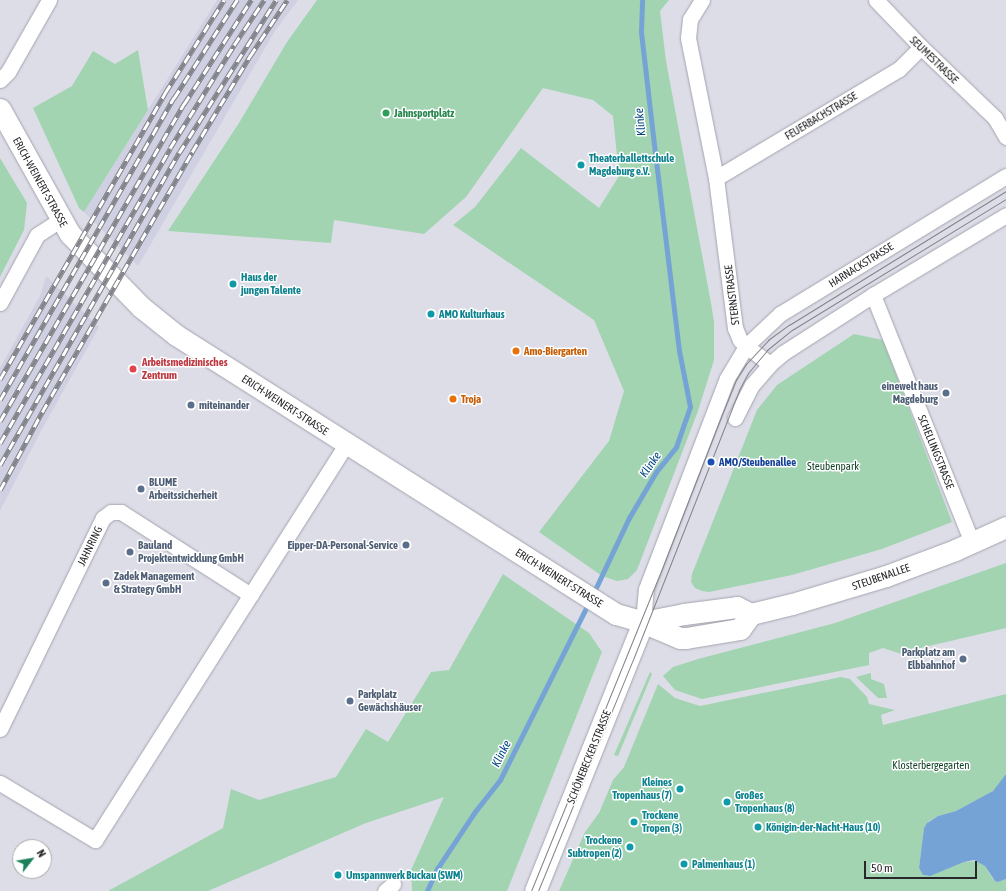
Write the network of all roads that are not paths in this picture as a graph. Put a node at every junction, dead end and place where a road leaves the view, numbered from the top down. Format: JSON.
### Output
{"nodes":[{"id":1,"x":49,"y":0,"type":"edge"},
{"id":2,"x":702,"y":0,"type":"edge"},
{"id":3,"x":876,"y":0,"type":"edge"},
{"id":4,"x":921,"y":47,"type":"junction"},
{"id":5,"x":0,"y":80,"type":"edge"},
{"id":6,"x":0,"y":109,"type":"edge"},
{"id":7,"x":1000,"y":120,"type":"edge"},
{"id":8,"x":1006,"y":137,"type":"edge"},
{"id":9,"x":1006,"y":171,"type":"edge"},
{"id":10,"x":1006,"y":176,"type":"edge"},
{"id":11,"x":716,"y":178,"type":"junction"},
{"id":12,"x":1006,"y":181,"type":"edge"},
{"id":13,"x":1006,"y":215,"type":"edge"},
{"id":14,"x":60,"y":220,"type":"junction"},
{"id":15,"x":873,"y":295,"type":"junction"},
{"id":16,"x":0,"y":303,"type":"edge"},
{"id":17,"x":746,"y":346,"type":"junction"},
{"id":18,"x":770,"y":364,"type":"junction"},
{"id":19,"x":735,"y":418,"type":"dead end"},
{"id":20,"x":346,"y":444,"type":"junction"},
{"id":21,"x":1006,"y":527,"type":"edge"},
{"id":22,"x":972,"y":543,"type":"junction"},
{"id":23,"x":251,"y":594,"type":"junction"},
{"id":24,"x":643,"y":622,"type":"junction"},
{"id":25,"x":0,"y":729,"type":"edge"},
{"id":26,"x":0,"y":784,"type":"edge"},
{"id":27,"x":535,"y":891,"type":"edge"}],
"edges":[{"from":1,"to":5,"type":"street"},
{"from":2,"to":11,"type":"street","name":"STERNSTRASSE"},
{"from":3,"to":4,"type":"street","name":"SEUMESTRASSE"},
{"from":4,"to":7,"type":"street","name":"SEUMESTRASSE"},
{"from":4,"to":11,"type":"street","name":"FEUERBACHSTRASSE"},
{"from":6,"to":14,"type":"main road","name":"ERICH-WEINERT-STRASSE"},
{"from":7,"to":8,"type":"street","name":"SEUMESTRASSE"},
{"from":9,"to":10,"type":"street"},
{"from":10,"to":12,"type":"street"},
{"from":10,"to":17,"type":"street","name":"HARNACKSTRASSE"},
{"from":11,"to":17,"type":"street","name":"STERNSTRASSE"},
{"from":13,"to":15,"type":"street"},
{"from":14,"to":16,"type":"street"},
{"from":14,"to":20,"type":"main road","name":"ERICH-WEINERT-STRASSE"},
{"from":15,"to":18,"type":"street"},
{"from":15,"to":22,"type":"street","name":"SCHELLINGSTRASSE"},
{"from":17,"to":18,"type":"street"},
{"from":17,"to":24,"type":"street"},
{"from":18,"to":19,"type":"street"},
{"from":20,"to":23,"type":"street"},
{"from":20,"to":24,"type":"main road","name":"ERICH-WEINERT-STRASSE"},
{"from":21,"to":22,"type":"main road","name":"STEUBENALLEE"},
{"from":22,"to":24,"type":"main road","name":"STEUBENALLEE"},
{"from":23,"to":25,"type":"street","name":"JAHNRING"},
{"from":23,"to":26,"type":"street"},
{"from":24,"to":27,"type":"main road","name":"SCHÖNEBECKER STRASSE"}]}
